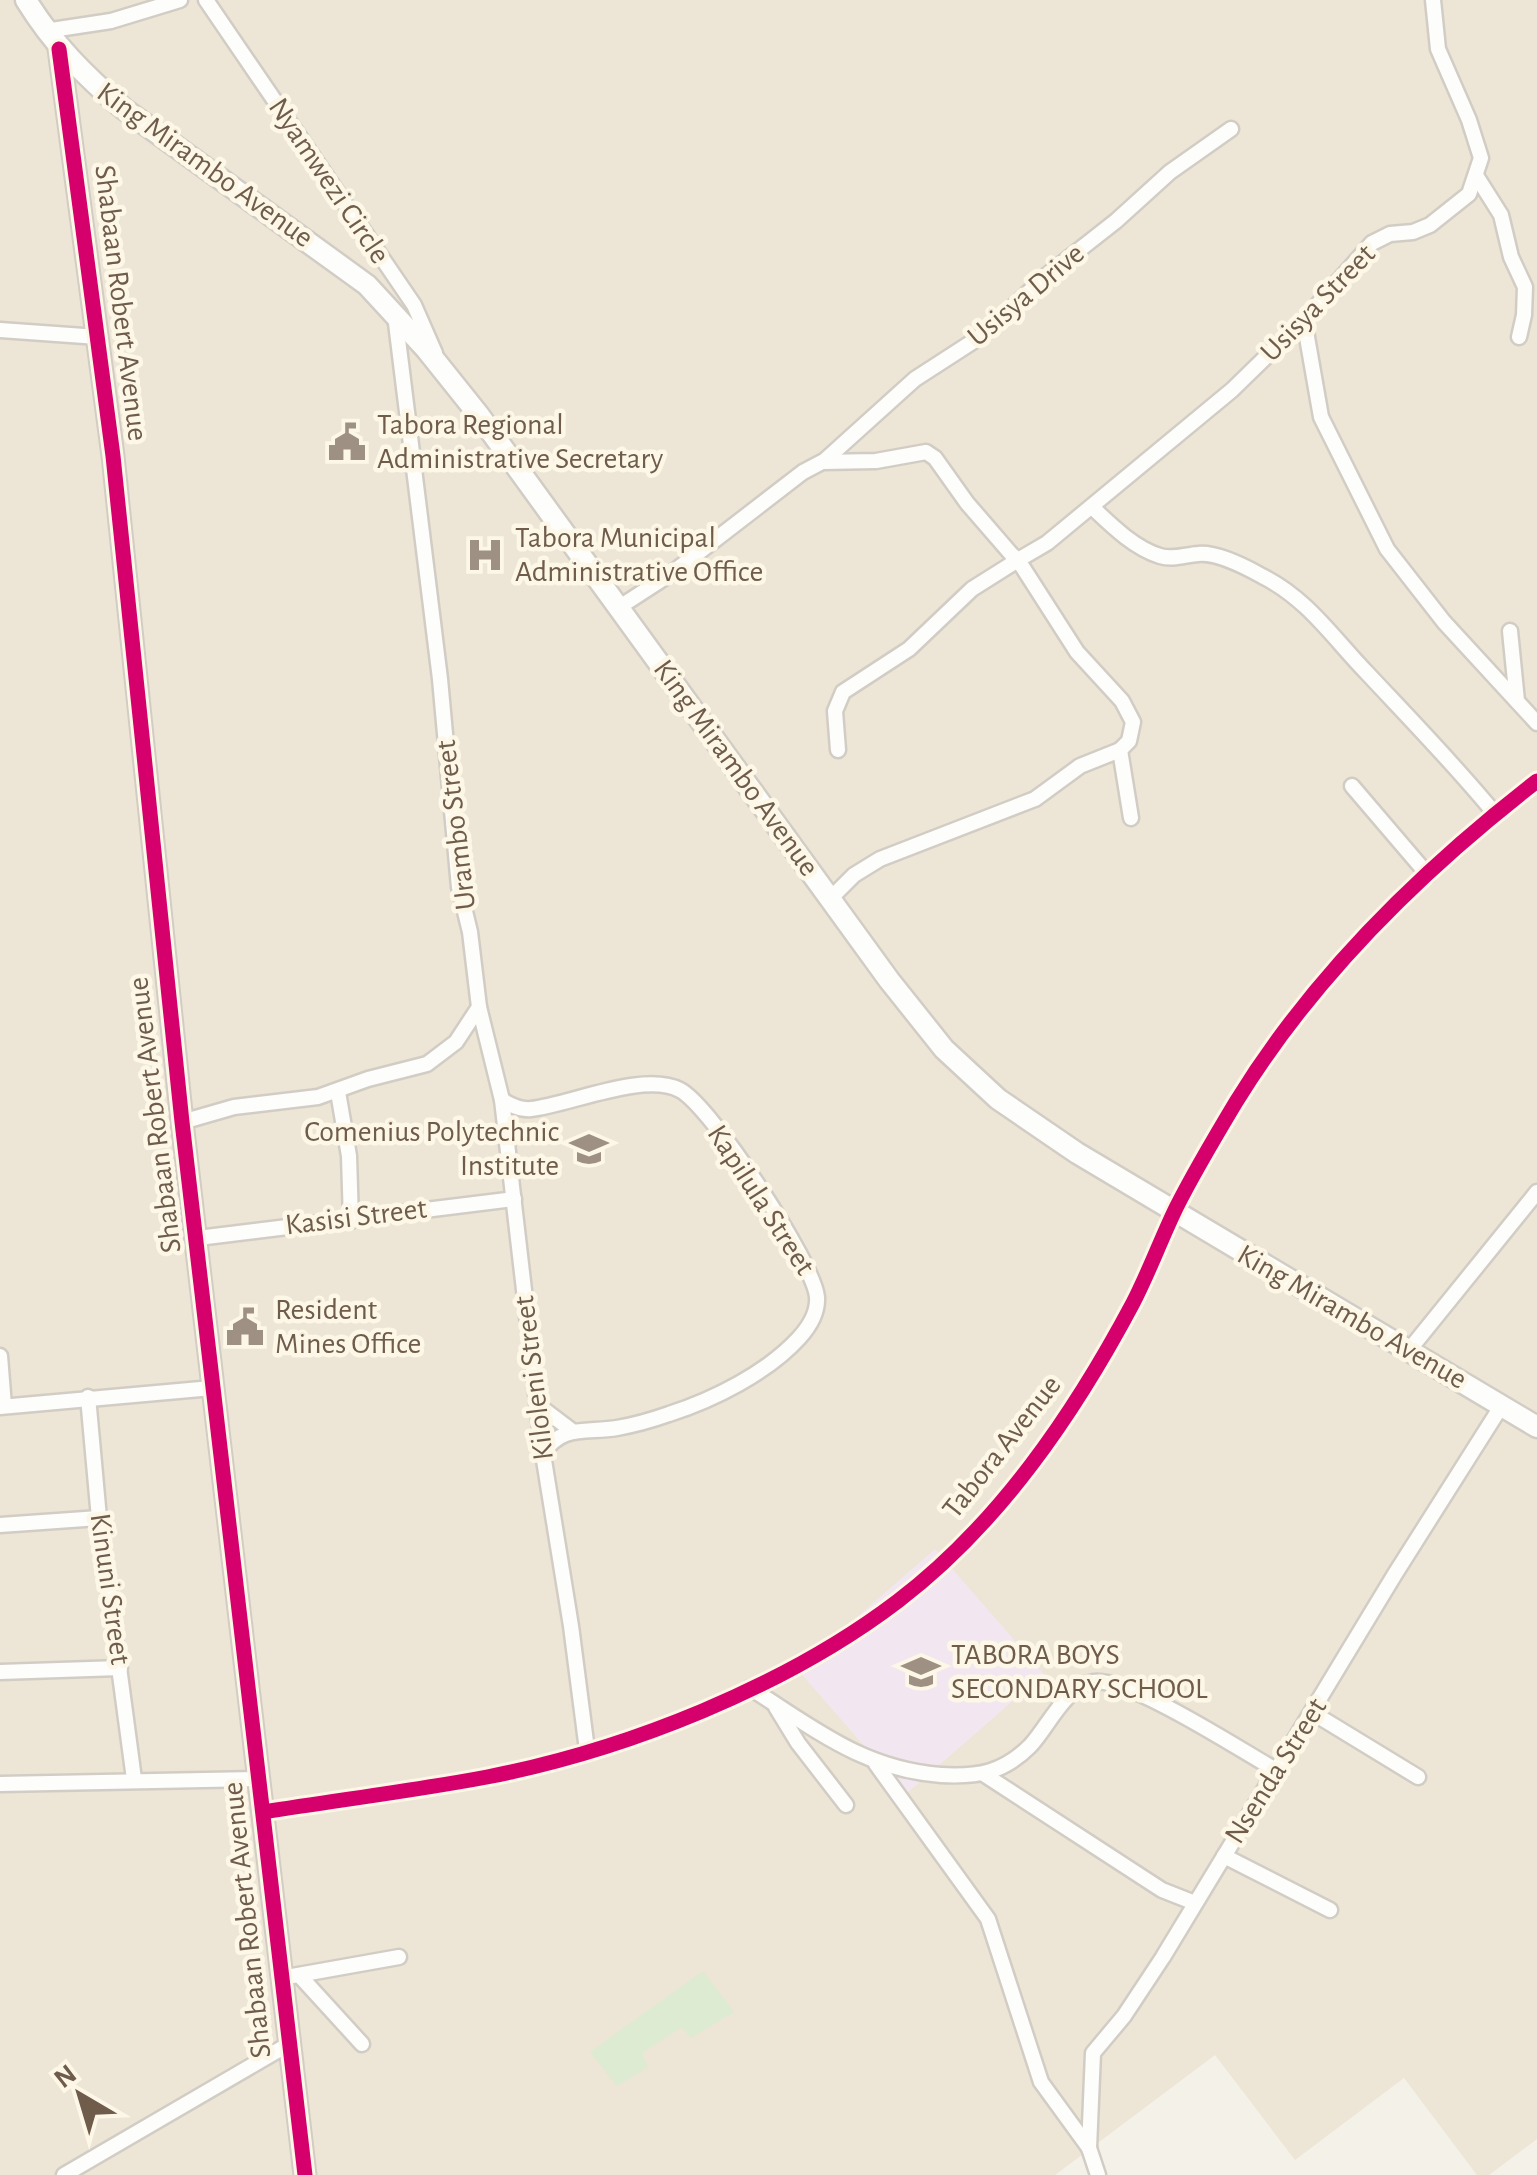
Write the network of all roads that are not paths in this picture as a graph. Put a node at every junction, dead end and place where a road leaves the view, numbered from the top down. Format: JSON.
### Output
{"nodes":[{"id":1,"x":26,"y":0,"type":"edge"},
{"id":2,"x":180,"y":0,"type":"edge"},
{"id":3,"x":206,"y":0,"type":"edge"},
{"id":4,"x":1433,"y":0,"type":"edge"},
{"id":5,"x":45,"y":31,"type":"junction"},
{"id":6,"x":59,"y":49,"type":"junction"},
{"id":7,"x":1231,"y":129,"type":"dead end"},
{"id":8,"x":1477,"y":178,"type":"junction"},
{"id":9,"x":395,"y":314,"type":"junction"},
{"id":10,"x":1304,"y":320,"type":"junction"},
{"id":11,"x":0,"y":330,"type":"edge"},
{"id":12,"x":98,"y":337,"type":"junction"},
{"id":13,"x":1518,"y":337,"type":"dead end"},
{"id":14,"x":441,"y":368,"type":"junction"},
{"id":15,"x":822,"y":462,"type":"junction"},
{"id":16,"x":1092,"y":507,"type":"junction"},
{"id":17,"x":1018,"y":560,"type":"junction"},
{"id":18,"x":618,"y":608,"type":"junction"},
{"id":19,"x":1510,"y":632,"type":"dead end"},
{"id":20,"x":1517,"y":701,"type":"junction"},
{"id":21,"x":1537,"y":724,"type":"edge"},
{"id":22,"x":838,"y":750,"type":"dead end"},
{"id":23,"x":1120,"y":750,"type":"junction"},
{"id":24,"x":1352,"y":786,"type":"dead end"},
{"id":25,"x":1535,"y":788,"type":"edge"},
{"id":26,"x":1496,"y":816,"type":"junction"},
{"id":27,"x":1131,"y":818,"type":"dead end"},
{"id":28,"x":1428,"y":875,"type":"junction"},
{"id":29,"x":832,"y":897,"type":"junction"},
{"id":30,"x":479,"y":1006,"type":"junction"},
{"id":31,"x":338,"y":1092,"type":"junction"},
{"id":32,"x":502,"y":1100,"type":"junction"},
{"id":33,"x":532,"y":1109,"type":"junction"},
{"id":34,"x":182,"y":1122,"type":"junction"},
{"id":35,"x":506,"y":1131,"type":"junction"},
{"id":36,"x":1537,"y":1192,"type":"edge"},
{"id":37,"x":514,"y":1200,"type":"junction"},
{"id":38,"x":1175,"y":1210,"type":"junction"},
{"id":39,"x":351,"y":1221,"type":"junction"},
{"id":40,"x":198,"y":1238,"type":"junction"},
{"id":41,"x":1410,"y":1348,"type":"junction"},
{"id":42,"x":0,"y":1356,"type":"edge"},
{"id":43,"x":212,"y":1388,"type":"junction"},
{"id":44,"x":88,"y":1397,"type":"junction"},
{"id":45,"x":1502,"y":1404,"type":"junction"},
{"id":46,"x":2,"y":1406,"type":"edge"},
{"id":47,"x":538,"y":1406,"type":"junction"},
{"id":48,"x":1537,"y":1428,"type":"edge"},
{"id":49,"x":572,"y":1430,"type":"junction"},
{"id":50,"x":543,"y":1454,"type":"junction"},
{"id":51,"x":99,"y":1518,"type":"junction"},
{"id":52,"x":0,"y":1525,"type":"edge"},
{"id":53,"x":120,"y":1668,"type":"junction"},
{"id":54,"x":0,"y":1672,"type":"edge"},
{"id":55,"x":750,"y":1688,"type":"junction"},
{"id":56,"x":773,"y":1702,"type":"junction"},
{"id":57,"x":1313,"y":1713,"type":"junction"},
{"id":58,"x":587,"y":1750,"type":"junction"},
{"id":59,"x":876,"y":1764,"type":"junction"},
{"id":60,"x":1276,"y":1770,"type":"junction"},
{"id":61,"x":985,"y":1775,"type":"junction"},
{"id":62,"x":1418,"y":1777,"type":"dead end"},
{"id":63,"x":134,"y":1780,"type":"junction"},
{"id":64,"x":260,"y":1780,"type":"junction"},
{"id":65,"x":0,"y":1784,"type":"edge"},
{"id":66,"x":846,"y":1805,"type":"dead end"},
{"id":67,"x":264,"y":1812,"type":"junction"},
{"id":68,"x":1224,"y":1856,"type":"junction"},
{"id":69,"x":1195,"y":1903,"type":"junction"},
{"id":70,"x":1330,"y":1910,"type":"dead end"},
{"id":71,"x":399,"y":1957,"type":"dead end"},
{"id":72,"x":290,"y":1977,"type":"junction"},
{"id":73,"x":289,"y":2044,"type":"junction"},
{"id":74,"x":362,"y":2044,"type":"dead end"},
{"id":75,"x":1089,"y":2148,"type":"junction"},
{"id":76,"x":88,"y":2168,"type":"edge"},
{"id":77,"x":64,"y":2175,"type":"edge"},
{"id":78,"x":304,"y":2175,"type":"edge"},
{"id":79,"x":1098,"y":2175,"type":"edge"}],
"edges":[{"from":1,"to":5,"type":"street","name":"King Mirambo Avenue"},
{"from":2,"to":5,"type":"street"},
{"from":3,"to":14,"type":"street","name":"Nyamwezi Circle"},
{"from":4,"to":8,"type":"street"},
{"from":5,"to":6,"type":"street","name":"King Mirambo Avenue"},
{"from":6,"to":9,"type":"street","name":"King Mirambo Avenue"},
{"from":6,"to":12,"type":"street","name":"Shabaan Robert Avenue"},
{"from":7,"to":15,"type":"street","name":"Usisya Drive"},
{"from":8,"to":10,"type":"street","name":"Usisya Street"},
{"from":8,"to":13,"type":"street"},
{"from":9,"to":14,"type":"street","name":"King Mirambo Avenue"},
{"from":9,"to":30,"type":"street","name":"Urambo Street"},
{"from":10,"to":16,"type":"street","name":"Usisya Street"},
{"from":10,"to":20,"type":"street"},
{"from":11,"to":12,"type":"street"},
{"from":12,"to":34,"type":"street","name":"Shabaan Robert Avenue"},
{"from":14,"to":18,"type":"street","name":"King Mirambo Avenue"},
{"from":15,"to":17,"type":"street"},
{"from":15,"to":18,"type":"street"},
{"from":16,"to":17,"type":"street","name":"Usisya Street"},
{"from":16,"to":26,"type":"street"},
{"from":17,"to":22,"type":"street","name":"Usisya Street"},
{"from":17,"to":23,"type":"street"},
{"from":18,"to":29,"type":"street","name":"King Mirambo Avenue"},
{"from":19,"to":20,"type":"street"},
{"from":20,"to":21,"type":"street"},
{"from":23,"to":27,"type":"street"},
{"from":23,"to":29,"type":"street"},
{"from":24,"to":28,"type":"street"},
{"from":25,"to":26,"type":"street","name":"Tabora Avenue"},
{"from":26,"to":28,"type":"street","name":"Tabora Avenue"},
{"from":28,"to":38,"type":"street","name":"Tabora Avenue"},
{"from":29,"to":38,"type":"street","name":"King Mirambo Avenue"},
{"from":30,"to":31,"type":"street"},
{"from":30,"to":32,"type":"street","name":"Kiloleni Street"},
{"from":31,"to":34,"type":"street"},
{"from":31,"to":39,"type":"street"},
{"from":32,"to":33,"type":"street"},
{"from":32,"to":35,"type":"street","name":"Kiloleni Street"},
{"from":33,"to":35,"type":"street","name":"Kapilula Street"},
{"from":33,"to":49,"type":"street","name":"Kapilula Street"},
{"from":34,"to":40,"type":"street","name":"Shabaan Robert Avenue"},
{"from":35,"to":37,"type":"street","name":"Kiloleni Street"},
{"from":36,"to":41,"type":"street"},
{"from":37,"to":39,"type":"street","name":"Kasisi Street"},
{"from":37,"to":47,"type":"street","name":"Kiloleni Street"},
{"from":38,"to":41,"type":"street","name":"King Mirambo Avenue"},
{"from":38,"to":55,"type":"street","name":"Tabora Avenue"},
{"from":39,"to":40,"type":"street","name":"Kasisi Street"},
{"from":40,"to":43,"type":"street","name":"Shabaan Robert Avenue"},
{"from":41,"to":45,"type":"street","name":"King Mirambo Avenue"},
{"from":42,"to":46,"type":"street"},
{"from":43,"to":44,"type":"street"},
{"from":43,"to":64,"type":"street","name":"Shabaan Robert Avenue"},
{"from":44,"to":46,"type":"street"},
{"from":44,"to":51,"type":"street","name":"Kinuni Street"},
{"from":45,"to":48,"type":"street","name":"King Mirambo Avenue"},
{"from":45,"to":57,"type":"street","name":"Nsenda Street"},
{"from":47,"to":49,"type":"street"},
{"from":47,"to":50,"type":"street","name":"Kiloleni Street"},
{"from":49,"to":50,"type":"street"},
{"from":50,"to":58,"type":"street","name":"Kiloleni Street"},
{"from":51,"to":52,"type":"street"},
{"from":51,"to":53,"type":"street","name":"Kinuni Street"},
{"from":53,"to":54,"type":"street"},
{"from":53,"to":63,"type":"street","name":"Kinuni Street"},
{"from":55,"to":56,"type":"street"},
{"from":55,"to":58,"type":"street","name":"Tabora Avenue"},
{"from":56,"to":59,"type":"street"},
{"from":56,"to":66,"type":"street"},
{"from":57,"to":60,"type":"street","name":"Nsenda Street"},
{"from":57,"to":62,"type":"street"},
{"from":58,"to":67,"type":"street","name":"Tabora Avenue"},
{"from":59,"to":61,"type":"street"},
{"from":59,"to":75,"type":"street"},
{"from":60,"to":61,"type":"street"},
{"from":60,"to":68,"type":"street","name":"Nsenda Street"},
{"from":61,"to":69,"type":"street"},
{"from":63,"to":64,"type":"street"},
{"from":63,"to":65,"type":"street"},
{"from":64,"to":67,"type":"street","name":"Shabaan Robert Avenue"},
{"from":67,"to":72,"type":"street","name":"Shabaan Robert Avenue"},
{"from":68,"to":69,"type":"street","name":"Nsenda Street"},
{"from":68,"to":70,"type":"street"},
{"from":69,"to":75,"type":"street","name":"Nsenda Street"},
{"from":71,"to":72,"type":"street"},
{"from":72,"to":73,"type":"street","name":"Shabaan Robert Avenue"},
{"from":72,"to":74,"type":"street"},
{"from":73,"to":76,"type":"street"},
{"from":73,"to":78,"type":"street","name":"Shabaan Robert Avenue"},
{"from":75,"to":79,"type":"street"},
{"from":76,"to":77,"type":"street"}]}
